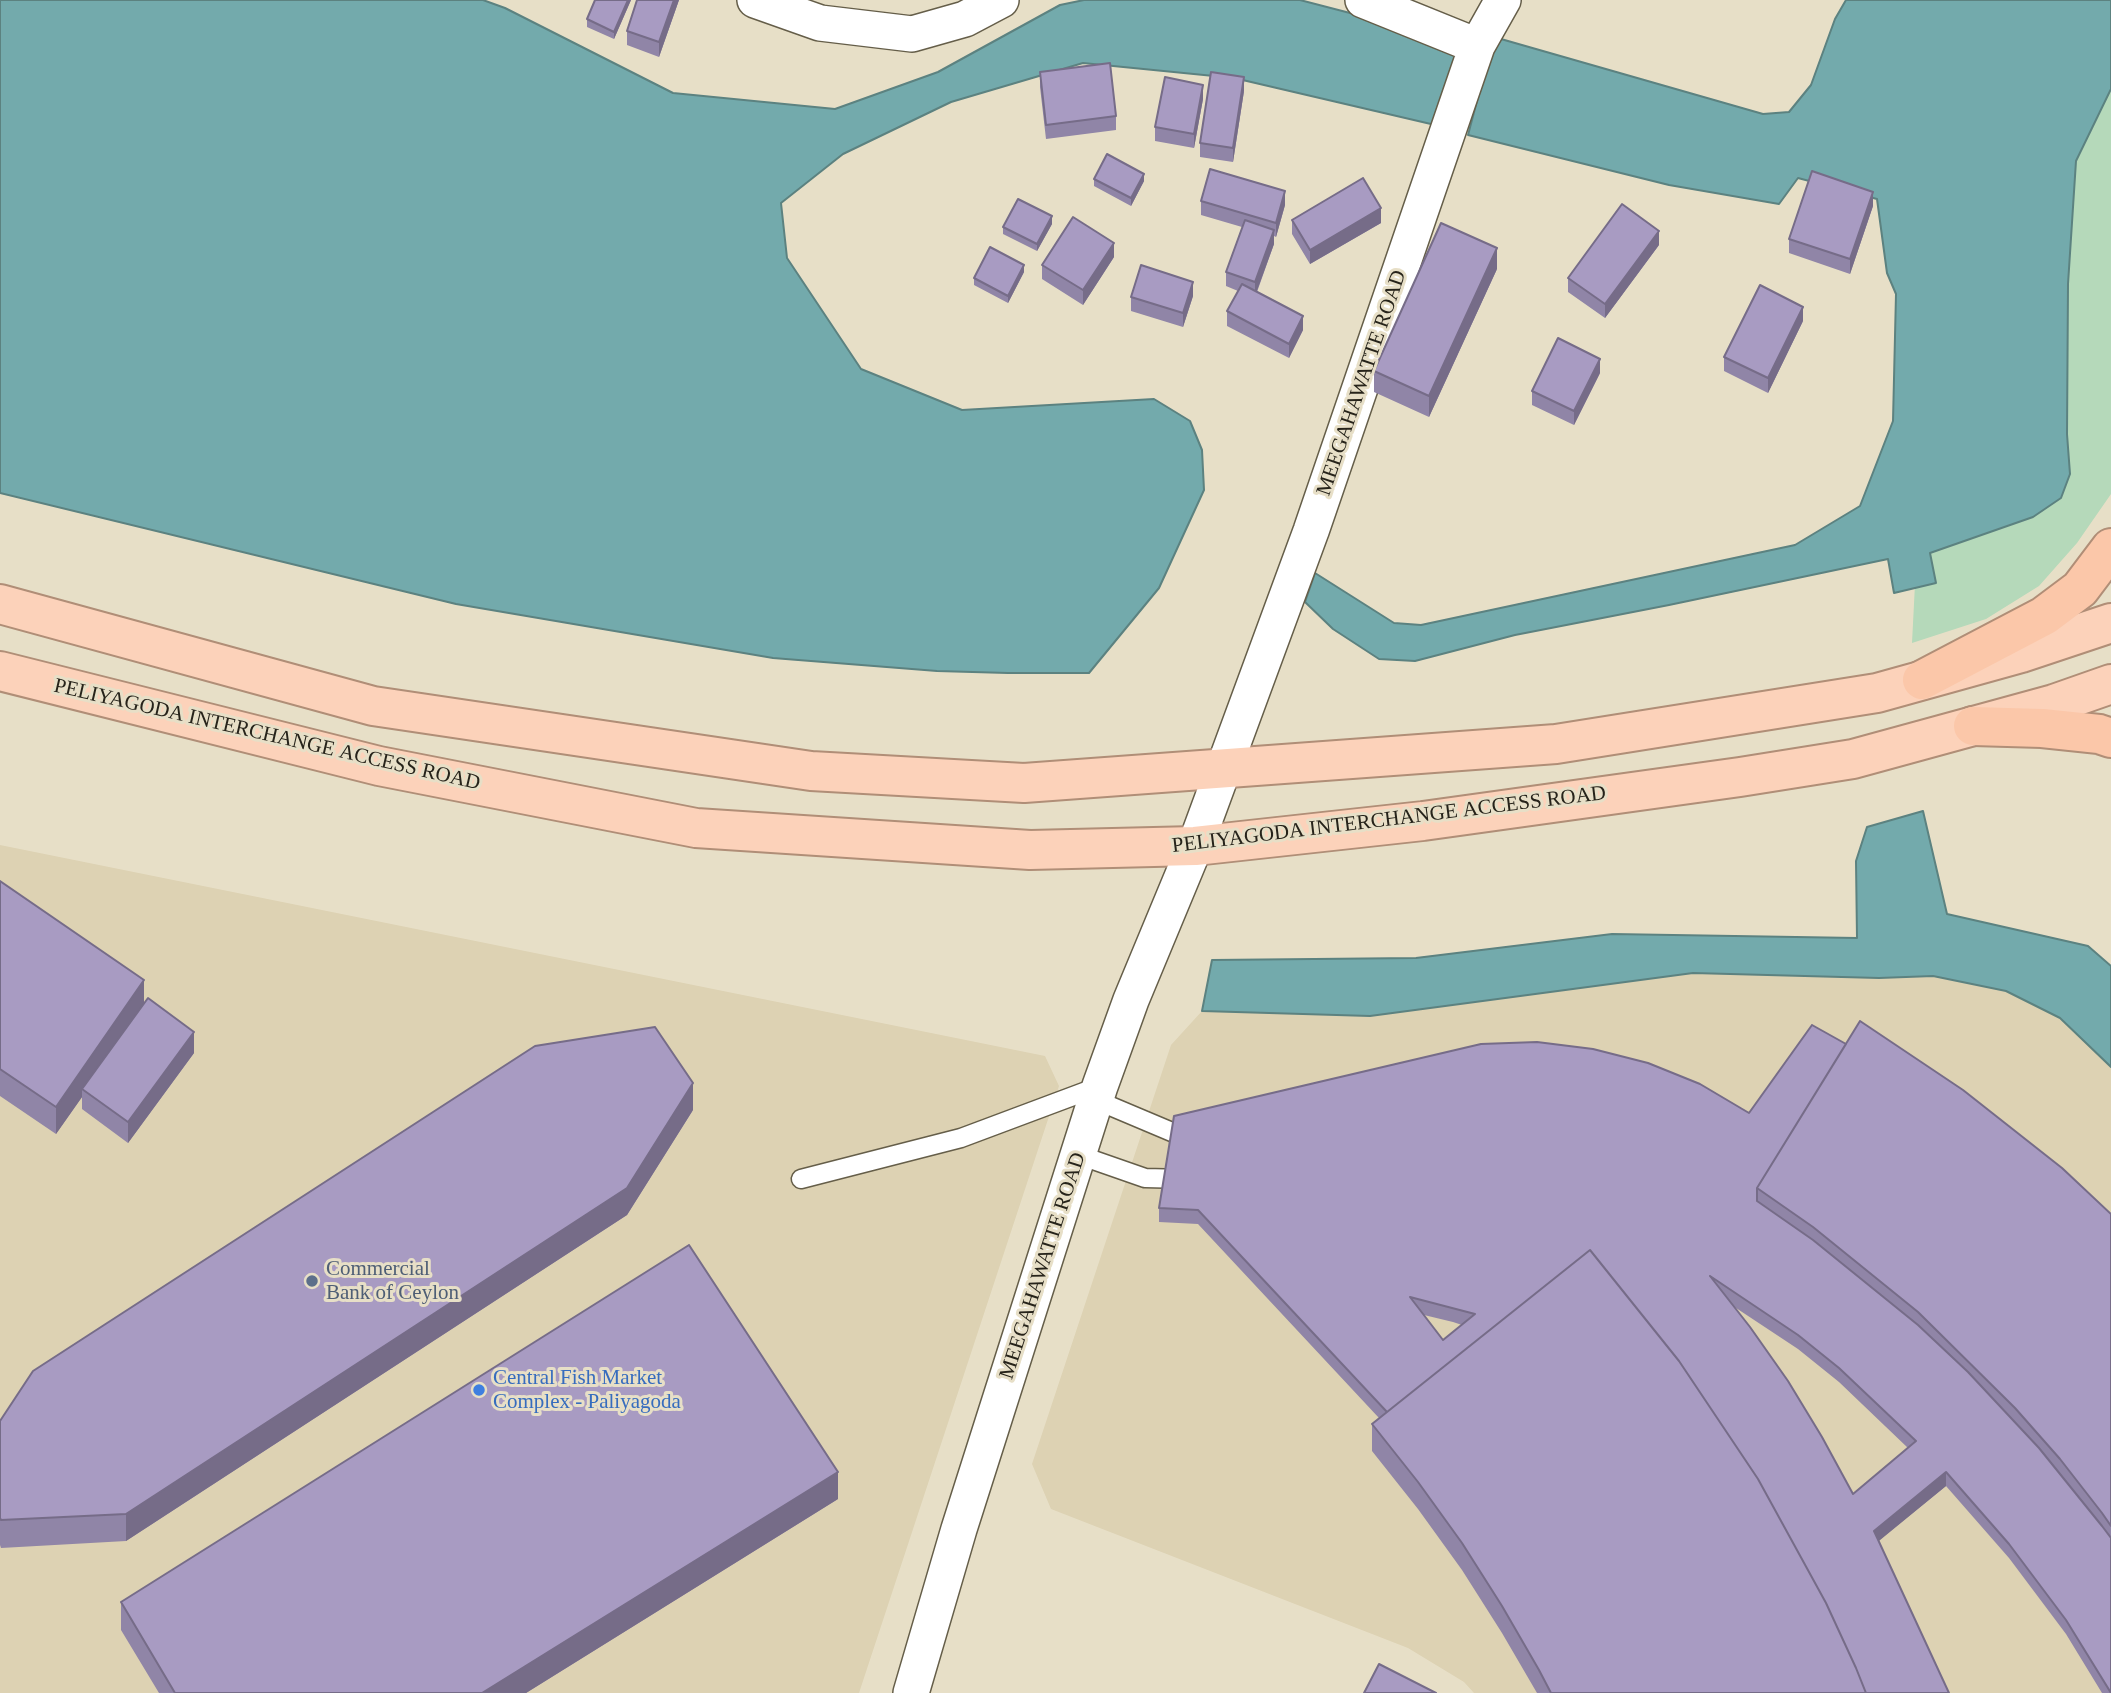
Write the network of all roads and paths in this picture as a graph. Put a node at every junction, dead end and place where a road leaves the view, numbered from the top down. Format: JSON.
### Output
{"nodes":[{"id":1,"x":755,"y":0,"type":"edge"},
{"id":2,"x":1001,"y":0,"type":"edge"},
{"id":3,"x":1363,"y":0,"type":"edge"},
{"id":4,"x":1503,"y":0,"type":"edge"},
{"id":5,"x":1477,"y":46,"type":"junction"},
{"id":6,"x":2111,"y":548,"type":"edge"},
{"id":7,"x":0,"y":604,"type":"edge"},
{"id":8,"x":2111,"y":623,"type":"edge"},
{"id":9,"x":0,"y":671,"type":"edge"},
{"id":10,"x":1922,"y":681,"type":"junction"},
{"id":11,"x":2111,"y":684,"type":"edge"},
{"id":12,"x":1973,"y":726,"type":"junction"},
{"id":13,"x":2111,"y":738,"type":"edge"},
{"id":14,"x":1224,"y":768,"type":"junction"},
{"id":15,"x":1195,"y":846,"type":"junction"},
{"id":16,"x":1098,"y":1093,"type":"junction"},
{"id":17,"x":1206,"y":1133,"type":"edge"},
{"id":18,"x":1079,"y":1155,"type":"junction"},
{"id":19,"x":801,"y":1179,"type":"dead end"},
{"id":20,"x":1209,"y":1180,"type":"edge"},
{"id":21,"x":911,"y":1693,"type":"edge"}],
"edges":[{"from":1,"to":2,"type":"street"},
{"from":3,"to":5,"type":"street"},
{"from":4,"to":5,"type":"street","name":"MEEGAHAWATTE ROAD"},
{"from":5,"to":14,"type":"street","name":"MEEGAHAWATTE ROAD"},
{"from":6,"to":10,"type":"highway"},
{"from":7,"to":14,"type":"highway"},
{"from":8,"to":10,"type":"highway"},
{"from":9,"to":15,"type":"highway","name":"PELIYAGODA INTERCHANGE ACCESS ROAD"},
{"from":10,"to":14,"type":"highway"},
{"from":11,"to":12,"type":"highway","name":"PELIYAGODA INTERCHANGE ACCESS ROAD"},
{"from":12,"to":13,"type":"highway"},
{"from":12,"to":15,"type":"highway","name":"PELIYAGODA INTERCHANGE ACCESS ROAD"},
{"from":14,"to":15,"type":"street","name":"MEEGAHAWATTE ROAD"},
{"from":15,"to":16,"type":"street","name":"MEEGAHAWATTE ROAD"},
{"from":16,"to":17,"type":"lane"},
{"from":16,"to":18,"type":"street","name":"MEEGAHAWATTE ROAD"},
{"from":16,"to":19,"type":"lane"},
{"from":18,"to":20,"type":"lane"},
{"from":18,"to":21,"type":"street","name":"MEEGAHAWATTE ROAD"}]}
